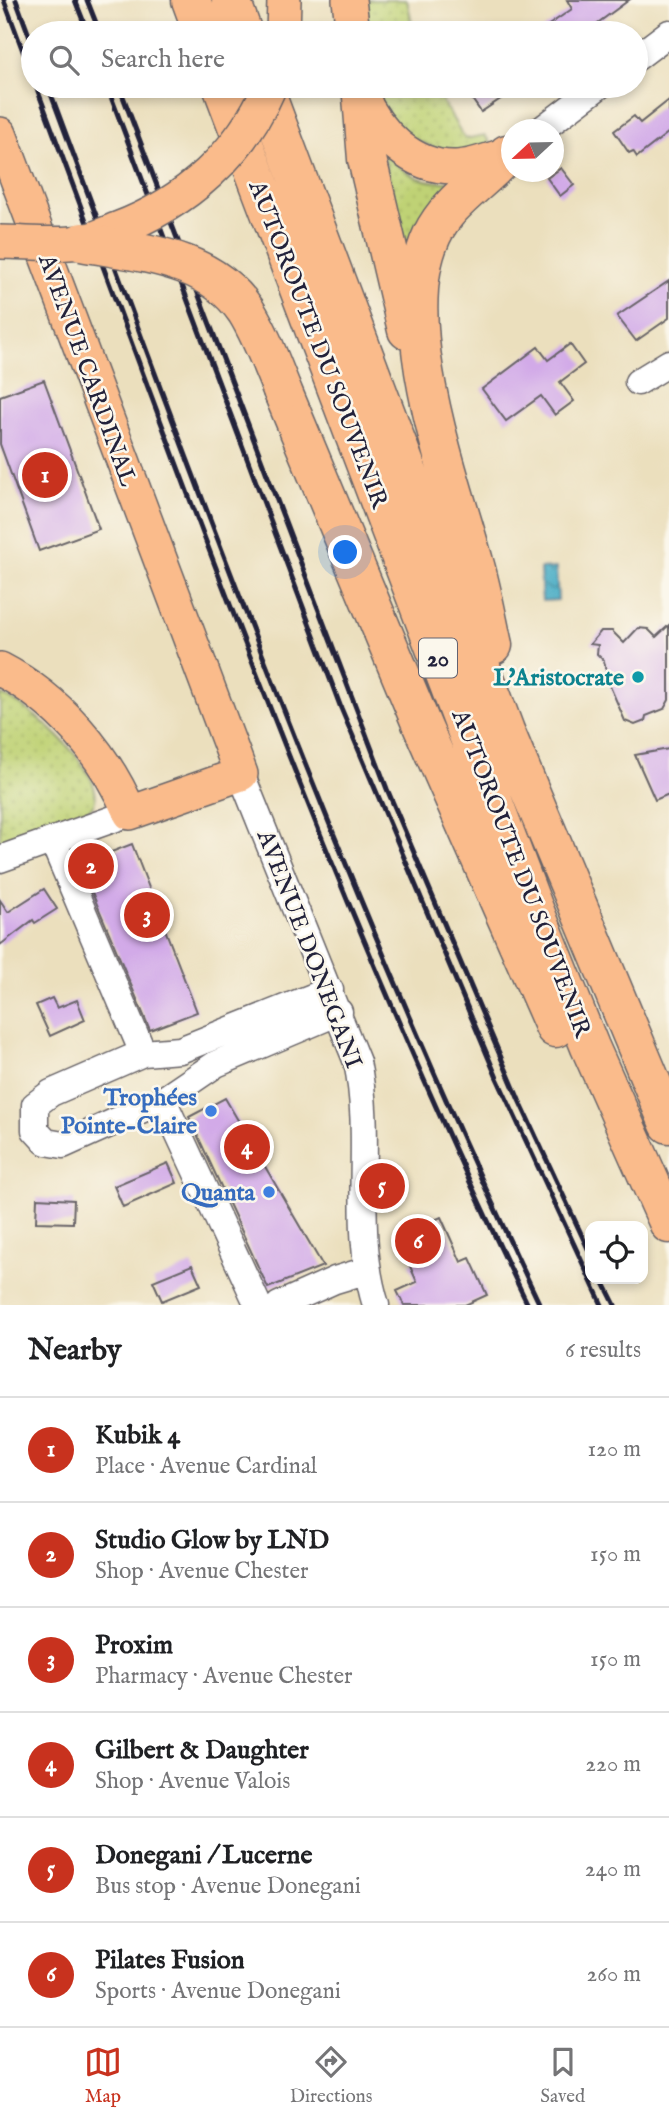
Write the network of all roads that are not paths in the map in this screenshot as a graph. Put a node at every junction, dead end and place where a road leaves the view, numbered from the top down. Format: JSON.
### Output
{"nodes":[{"id":1,"x":191,"y":0,"type":"edge"},
{"id":2,"x":231,"y":0,"type":"edge"},
{"id":3,"x":284,"y":0,"type":"edge"},
{"id":4,"x":199,"y":21,"type":"edge"},
{"id":5,"x":239,"y":21,"type":"edge"},
{"id":6,"x":283,"y":21,"type":"edge"},
{"id":7,"x":669,"y":33,"type":"edge"},
{"id":8,"x":648,"y":49,"type":"edge"},
{"id":9,"x":227,"y":98,"type":"edge"},
{"id":10,"x":263,"y":98,"type":"edge"},
{"id":11,"x":267,"y":98,"type":"edge"},
{"id":12,"x":362,"y":98,"type":"edge"},
{"id":13,"x":365,"y":98,"type":"edge"},
{"id":14,"x":583,"y":98,"type":"edge"},
{"id":15,"x":556,"y":119,"type":"edge"},
{"id":16,"x":0,"y":134,"type":"edge"},
{"id":17,"x":501,"y":155,"type":"edge"},
{"id":18,"x":501,"y":161,"type":"edge"},
{"id":19,"x":0,"y":242,"type":"edge"},
{"id":20,"x":82,"y":242,"type":"junction"},
{"id":21,"x":423,"y":363,"type":"junction"},
{"id":22,"x":669,"y":363,"type":"edge"},
{"id":23,"x":638,"y":382,"type":"dead end"},
{"id":24,"x":177,"y":607,"type":"joint"},
{"id":25,"x":0,"y":669,"type":"edge"},
{"id":26,"x":241,"y":774,"type":"junction"},
{"id":27,"x":525,"y":780,"type":"junction"},
{"id":28,"x":130,"y":813,"type":"junction"},
{"id":29,"x":53,"y":841,"type":"junction"},
{"id":30,"x":0,"y":859,"type":"edge"},
{"id":31,"x":334,"y":1001,"type":"junction"},
{"id":32,"x":143,"y":1053,"type":"junction"},
{"id":33,"x":163,"y":1100,"type":"junction"},
{"id":34,"x":669,"y":1124,"type":"edge"},
{"id":35,"x":669,"y":1224,"type":"edge"},
{"id":36,"x":669,"y":1253,"type":"edge"},
{"id":37,"x":368,"y":1270,"type":"junction"},
{"id":38,"x":258,"y":1305,"type":"edge"},
{"id":39,"x":279,"y":1305,"type":"edge"},
{"id":40,"x":376,"y":1305,"type":"edge"}],
"edges":[{"from":1,"to":4,"type":"highway"},
{"from":2,"to":5,"type":"highway"},
{"from":3,"to":6,"type":"main road"},
{"from":7,"to":8,"type":"street"},
{"from":9,"to":35,"type":"highway","name":"AUTOROUTE DU SOUVENIR","number":"20"},
{"from":10,"to":20,"type":"main road","bridge":true},
{"from":11,"to":27,"type":"highway","name":"AUTOROUTE DU SOUVENIR","number":"20"},
{"from":12,"to":21,"type":"highway"},
{"from":13,"to":17,"type":"main road"},
{"from":14,"to":15,"type":"street"},
{"from":16,"to":24,"type":"main road","name":"AVENUE CARDINAL"},
{"from":18,"to":21,"type":"highway"},
{"from":19,"to":20,"type":"main road","bridge":true},
{"from":20,"to":36,"type":"highway","bridge":true},
{"from":21,"to":27,"type":"highway"},
{"from":22,"to":23,"type":"street"},
{"from":24,"to":26,"type":"main road","name":"AVENUE DONEGANI"},
{"from":25,"to":28,"type":"main road"},
{"from":26,"to":28,"type":"main road"},
{"from":26,"to":31,"type":"street","name":"AVENUE DONEGANI"},
{"from":27,"to":34,"type":"highway","name":"AUTOROUTE DU SOUVENIR","number":"20"},
{"from":28,"to":29,"type":"street"},
{"from":29,"to":30,"type":"street"},
{"from":29,"to":32,"type":"street"},
{"from":31,"to":32,"type":"street"},
{"from":31,"to":33,"type":"street"},
{"from":31,"to":37,"type":"street","name":"AVENUE DONEGANI"},
{"from":32,"to":33,"type":"street"},
{"from":33,"to":38,"type":"street"},
{"from":37,"to":39,"type":"street"},
{"from":37,"to":40,"type":"street","name":"AVENUE DONEGANI"}]}
